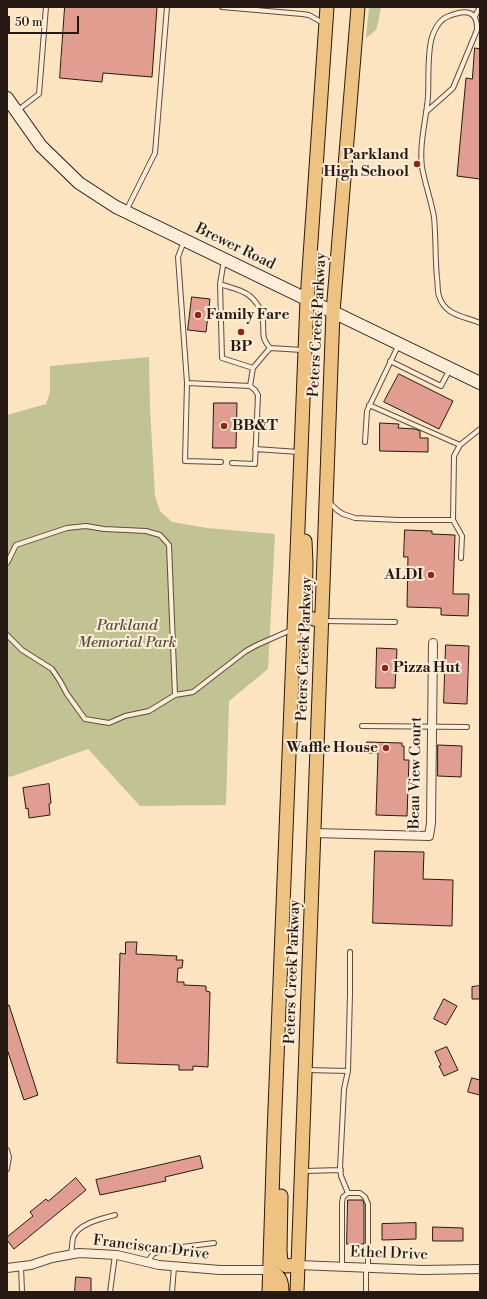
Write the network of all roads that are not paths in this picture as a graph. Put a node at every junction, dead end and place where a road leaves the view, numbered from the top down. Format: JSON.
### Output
{"nodes":[{"id":1,"x":46,"y":7,"type":"edge"},
{"id":2,"x":167,"y":7,"type":"edge"},
{"id":3,"x":222,"y":7,"type":"edge"},
{"id":4,"x":327,"y":7,"type":"edge"},
{"id":5,"x":358,"y":7,"type":"edge"},
{"id":6,"x":480,"y":7,"type":"edge"},
{"id":7,"x":475,"y":16,"type":"junction"},
{"id":8,"x":326,"y":25,"type":"junction"},
{"id":9,"x":7,"y":98,"type":"edge"},
{"id":10,"x":16,"y":111,"type":"junction"},
{"id":11,"x":426,"y":112,"type":"junction"},
{"id":12,"x":125,"y":212,"type":"junction"},
{"id":13,"x":184,"y":240,"type":"junction"},
{"id":14,"x":224,"y":260,"type":"junction"},
{"id":15,"x":220,"y":284,"type":"junction"},
{"id":16,"x":307,"y":300,"type":"junction"},
{"id":17,"x":333,"y":312,"type":"junction"},
{"id":18,"x":480,"y":323,"type":"edge"},
{"id":19,"x":399,"y":344,"type":"junction"},
{"id":20,"x":270,"y":348,"type":"junction"},
{"id":21,"x":305,"y":351,"type":"junction"},
{"id":22,"x":390,"y":361,"type":"junction"},
{"id":23,"x":253,"y":368,"type":"junction"},
{"id":24,"x":450,"y":369,"type":"junction"},
{"id":25,"x":187,"y":383,"type":"junction"},
{"id":26,"x":480,"y":383,"type":"edge"},
{"id":27,"x":250,"y":386,"type":"junction"},
{"id":28,"x":369,"y":405,"type":"junction"},
{"id":29,"x":480,"y":429,"type":"edge"},
{"id":30,"x":365,"y":442,"type":"dead end"},
{"id":31,"x":460,"y":445,"type":"junction"},
{"id":32,"x":255,"y":449,"type":"junction"},
{"id":33,"x":300,"y":456,"type":"junction"},
{"id":34,"x":221,"y":462,"type":"dead end"},
{"id":35,"x":232,"y":463,"type":"dead end"},
{"id":36,"x":326,"y":499,"type":"junction"},
{"id":37,"x":453,"y":520,"type":"junction"},
{"id":38,"x":461,"y":558,"type":"dead end"},
{"id":39,"x":7,"y":563,"type":"edge"},
{"id":40,"x":322,"y":621,"type":"junction"},
{"id":41,"x":395,"y":622,"type":"dead end"},
{"id":42,"x":294,"y":629,"type":"junction"},
{"id":43,"x":7,"y":635,"type":"edge"},
{"id":44,"x":433,"y":643,"type":"dead end"},
{"id":45,"x":175,"y":695,"type":"junction"},
{"id":46,"x":362,"y":726,"type":"dead end"},
{"id":47,"x":431,"y":726,"type":"junction"},
{"id":48,"x":466,"y":727,"type":"dead end"},
{"id":49,"x":314,"y":833,"type":"junction"},
{"id":50,"x":350,"y":952,"type":"dead end"},
{"id":51,"x":305,"y":1070,"type":"junction"},
{"id":52,"x":348,"y":1071,"type":"junction"},
{"id":53,"x":274,"y":1134,"type":"junction"},
{"id":54,"x":7,"y":1150,"type":"edge"},
{"id":55,"x":7,"y":1169,"type":"edge"},
{"id":56,"x":341,"y":1170,"type":"junction"},
{"id":57,"x":301,"y":1172,"type":"junction"},
{"id":58,"x":348,"y":1193,"type":"junction"},
{"id":59,"x":115,"y":1215,"type":"dead end"},
{"id":60,"x":214,"y":1243,"type":"dead end"},
{"id":61,"x":71,"y":1255,"type":"junction"},
{"id":62,"x":115,"y":1255,"type":"junction"},
{"id":63,"x":147,"y":1262,"type":"junction"},
{"id":64,"x":298,"y":1265,"type":"junction"},
{"id":65,"x":21,"y":1266,"type":"junction"},
{"id":66,"x":174,"y":1267,"type":"junction"},
{"id":67,"x":342,"y":1267,"type":"junction"},
{"id":68,"x":7,"y":1268,"type":"edge"},
{"id":69,"x":367,"y":1268,"type":"junction"},
{"id":70,"x":270,"y":1270,"type":"junction"},
{"id":71,"x":480,"y":1270,"type":"edge"},
{"id":72,"x":22,"y":1292,"type":"edge"},
{"id":73,"x":110,"y":1292,"type":"edge"},
{"id":74,"x":172,"y":1292,"type":"edge"},
{"id":75,"x":270,"y":1292,"type":"edge"},
{"id":76,"x":282,"y":1292,"type":"edge"},
{"id":77,"x":297,"y":1292,"type":"edge"},
{"id":78,"x":366,"y":1292,"type":"edge"}],
"edges":[{"from":1,"to":10,"type":"lane"},
{"from":2,"to":12,"type":"lane"},
{"from":3,"to":8,"type":"lane"},
{"from":4,"to":8,"type":"main road","name":"Peters Creek Parkway"},
{"from":5,"to":17,"type":"main road","name":"Peters Creek Parkway"},
{"from":6,"to":7,"type":"lane"},
{"from":7,"to":11,"type":"lane"},
{"from":7,"to":11,"type":"lane"},
{"from":8,"to":16,"type":"main road","name":"Peters Creek Parkway"},
{"from":9,"to":10,"type":"street","name":"Brewer Road"},
{"from":10,"to":12,"type":"street","name":"Brewer Road"},
{"from":11,"to":18,"type":"lane"},
{"from":12,"to":13,"type":"street","name":"Brewer Road"},
{"from":13,"to":14,"type":"street","name":"Brewer Road"},
{"from":13,"to":25,"type":"lane"},
{"from":14,"to":15,"type":"lane"},
{"from":14,"to":16,"type":"street","name":"Brewer Road"},
{"from":15,"to":20,"type":"lane"},
{"from":15,"to":23,"type":"lane"},
{"from":16,"to":17,"type":"street","name":"Brewer Road"},
{"from":16,"to":21,"type":"main road","name":"Peters Creek Parkway"},
{"from":17,"to":19,"type":"street","name":"Brewer Road"},
{"from":17,"to":36,"type":"main road","name":"Peters Creek Parkway"},
{"from":19,"to":22,"type":"lane"},
{"from":19,"to":24,"type":"street","name":"Brewer Road"},
{"from":20,"to":21,"type":"lane"},
{"from":20,"to":23,"type":"lane"},
{"from":21,"to":33,"type":"main road","name":"Peters Creek Parkway"},
{"from":22,"to":24,"type":"lane"},
{"from":22,"to":28,"type":"lane"},
{"from":23,"to":27,"type":"lane"},
{"from":24,"to":26,"type":"street","name":"Brewer Road"},
{"from":25,"to":27,"type":"lane"},
{"from":25,"to":34,"type":"lane"},
{"from":27,"to":32,"type":"lane"},
{"from":28,"to":30,"type":"lane"},
{"from":28,"to":31,"type":"lane"},
{"from":29,"to":31,"type":"lane"},
{"from":31,"to":37,"type":"lane"},
{"from":32,"to":33,"type":"lane"},
{"from":32,"to":35,"type":"lane"},
{"from":33,"to":40,"type":"main road"},
{"from":33,"to":42,"type":"main road","name":"Peters Creek Parkway"},
{"from":36,"to":37,"type":"lane"},
{"from":36,"to":40,"type":"main road","name":"Peters Creek Parkway"},
{"from":37,"to":38,"type":"lane"},
{"from":39,"to":45,"type":"lane"},
{"from":40,"to":41,"type":"lane"},
{"from":40,"to":49,"type":"main road","name":"Peters Creek Parkway"},
{"from":42,"to":45,"type":"lane"},
{"from":42,"to":53,"type":"main road","name":"Peters Creek Parkway"},
{"from":43,"to":45,"type":"lane"},
{"from":44,"to":47,"type":"street","name":"Beau View Court"},
{"from":46,"to":47,"type":"lane"},
{"from":47,"to":48,"type":"lane"},
{"from":47,"to":49,"type":"street","name":"Beau View Court"},
{"from":49,"to":51,"type":"main road","name":"Peters Creek Parkway"},
{"from":50,"to":52,"type":"lane"},
{"from":51,"to":52,"type":"lane"},
{"from":51,"to":57,"type":"main road","name":"Peters Creek Parkway"},
{"from":52,"to":56,"type":"lane"},
{"from":53,"to":64,"type":"main road"},
{"from":53,"to":70,"type":"main road","name":"Peters Creek Parkway"},
{"from":54,"to":55,"type":"lane"},
{"from":56,"to":57,"type":"lane"},
{"from":56,"to":58,"type":"lane"},
{"from":57,"to":64,"type":"main road","name":"Peters Creek Parkway"},
{"from":58,"to":67,"type":"lane"},
{"from":58,"to":69,"type":"lane"},
{"from":59,"to":61,"type":"lane"},
{"from":60,"to":63,"type":"lane"},
{"from":61,"to":62,"type":"street","name":"Franciscan Drive"},
{"from":61,"to":65,"type":"street","name":"Franciscan Drive"},
{"from":62,"to":63,"type":"street","name":"Franciscan Drive"},
{"from":62,"to":73,"type":"lane"},
{"from":63,"to":66,"type":"street","name":"Franciscan Drive"},
{"from":64,"to":67,"type":"street","name":"Ethel Drive"},
{"from":64,"to":77,"type":"main road","name":"Peters Creek Parkway"},
{"from":65,"to":68,"type":"street","name":"Franciscan Drive"},
{"from":65,"to":72,"type":"lane"},
{"from":66,"to":70,"type":"street","name":"Franciscan Drive"},
{"from":66,"to":74,"type":"lane"},
{"from":67,"to":69,"type":"street","name":"Ethel Drive"},
{"from":69,"to":71,"type":"street","name":"Ethel Drive"},
{"from":69,"to":78,"type":"lane"},
{"from":70,"to":75,"type":"main road","name":"Peters Creek Parkway"},
{"from":70,"to":76,"type":"main road"}]}
